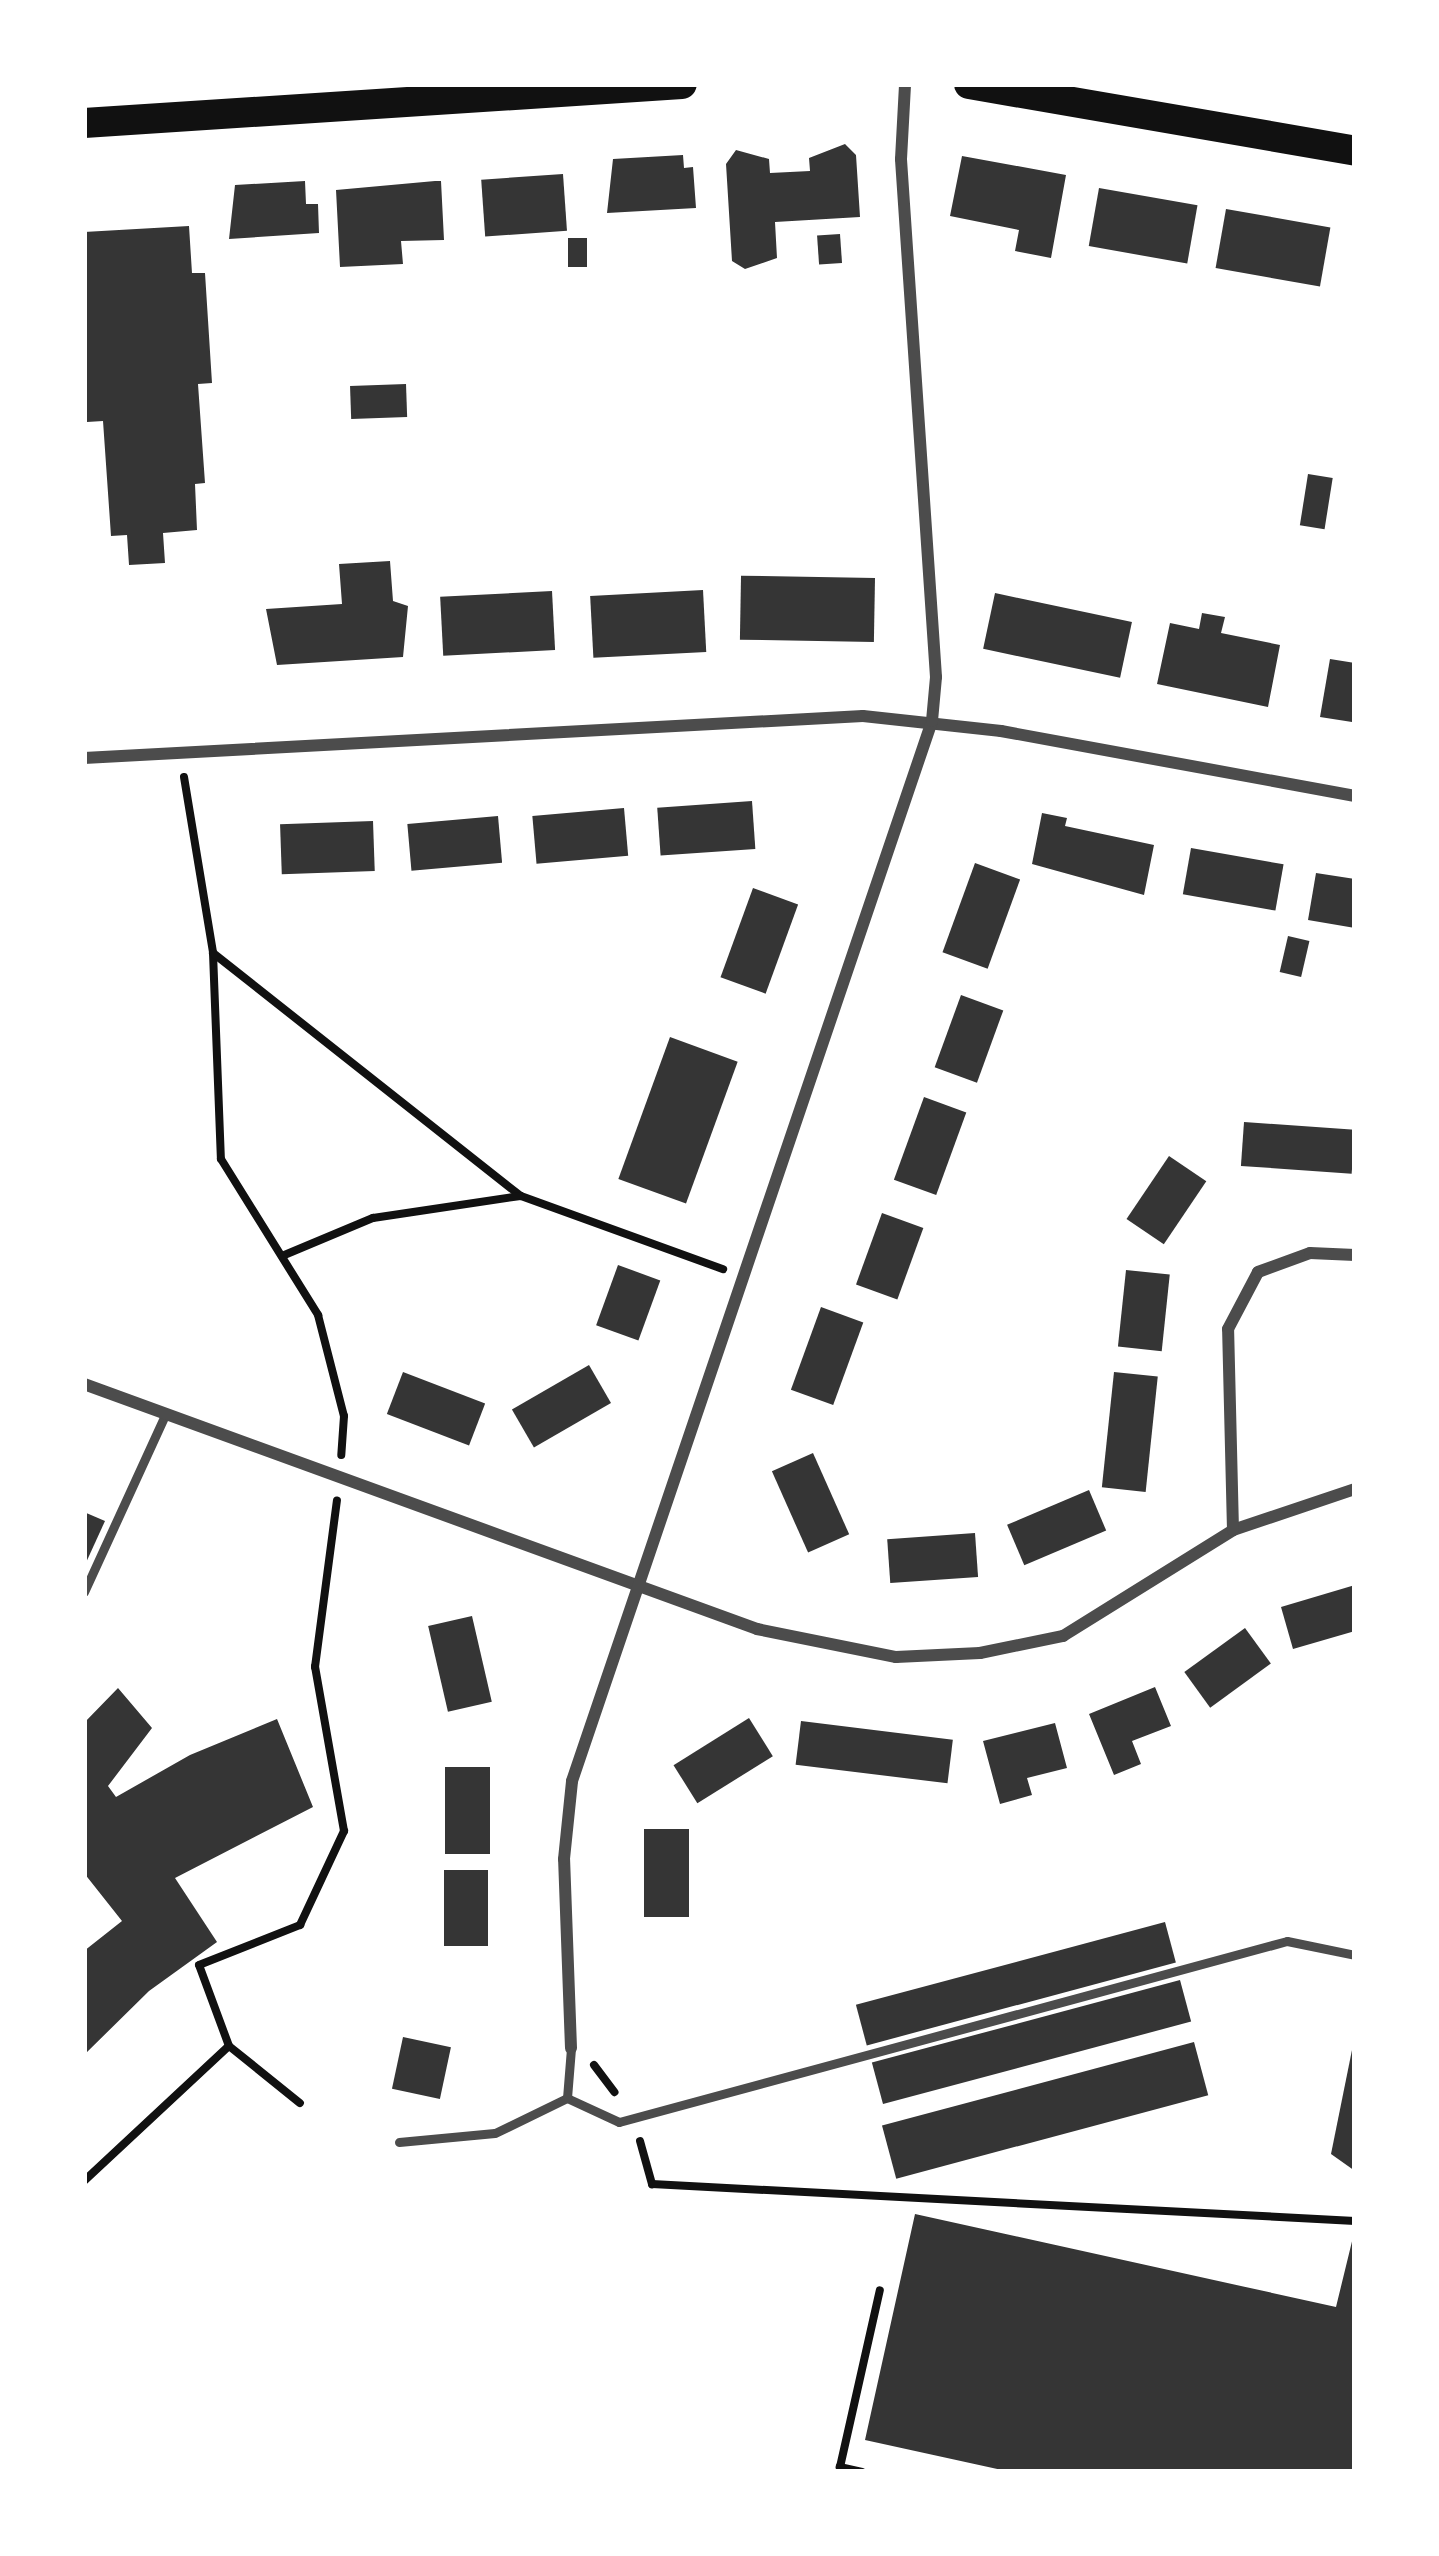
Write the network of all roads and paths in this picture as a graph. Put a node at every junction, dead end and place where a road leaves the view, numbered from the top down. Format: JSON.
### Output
{"nodes":[{"id":1,"x":682,"y":84,"type":"edge"},
{"id":2,"x":905,"y":84,"type":"edge"},
{"id":3,"x":969,"y":84,"type":"edge"},
{"id":4,"x":281,"y":96,"type":"edge"},
{"id":5,"x":84,"y":123,"type":"edge"},
{"id":6,"x":1355,"y":151,"type":"edge"},
{"id":7,"x":932,"y":721,"type":"junction"},
{"id":8,"x":180,"y":751,"type":"junction"},
{"id":9,"x":84,"y":758,"type":"edge"},
{"id":10,"x":1355,"y":796,"type":"edge"},
{"id":11,"x":213,"y":952,"type":"junction"},
{"id":12,"x":521,"y":1196,"type":"junction"},
{"id":13,"x":282,"y":1256,"type":"junction"},
{"id":14,"x":1355,"y":1256,"type":"edge"},
{"id":15,"x":741,"y":1276,"type":"junction"},
{"id":16,"x":84,"y":1384,"type":"edge"},
{"id":17,"x":166,"y":1412,"type":"junction"},
{"id":18,"x":339,"y":1481,"type":"junction"},
{"id":19,"x":1355,"y":1489,"type":"edge"},
{"id":20,"x":1233,"y":1530,"type":"junction"},
{"id":21,"x":639,"y":1587,"type":"junction"},
{"id":22,"x":84,"y":1592,"type":"edge"},
{"id":23,"x":1355,"y":1954,"type":"edge"},
{"id":24,"x":229,"y":2045,"type":"junction"},
{"id":25,"x":578,"y":2050,"type":"junction"},
{"id":26,"x":567,"y":2098,"type":"junction"},
{"id":27,"x":300,"y":2103,"type":"dead end"},
{"id":28,"x":634,"y":2118,"type":"junction"},
{"id":29,"x":399,"y":2142,"type":"dead end"},
{"id":30,"x":84,"y":2181,"type":"edge"},
{"id":31,"x":1355,"y":2221,"type":"edge"},
{"id":32,"x":880,"y":2290,"type":"dead end"},
{"id":33,"x":862,"y":2472,"type":"edge"}],
"edges":[{"from":1,"to":4,"type":"main road"},
{"from":2,"to":7,"type":"street"},
{"from":3,"to":6,"type":"main road"},
{"from":4,"to":5,"type":"main road"},
{"from":7,"to":8,"type":"street"},
{"from":7,"to":10,"type":"street"},
{"from":7,"to":15,"type":"street"},
{"from":8,"to":9,"type":"street"},
{"from":8,"to":11,"type":"path"},
{"from":11,"to":12,"type":"path"},
{"from":11,"to":13,"type":"path"},
{"from":12,"to":13,"type":"path"},
{"from":12,"to":15,"type":"path"},
{"from":13,"to":18,"type":"path"},
{"from":14,"to":20,"type":"street"},
{"from":15,"to":21,"type":"street"},
{"from":16,"to":17,"type":"street"},
{"from":17,"to":18,"type":"street"},
{"from":17,"to":22,"type":"lane"},
{"from":18,"to":21,"type":"street"},
{"from":18,"to":24,"type":"path"},
{"from":19,"to":20,"type":"street"},
{"from":20,"to":21,"type":"street"},
{"from":21,"to":25,"type":"street"},
{"from":23,"to":28,"type":"lane"},
{"from":24,"to":27,"type":"path"},
{"from":24,"to":30,"type":"path"},
{"from":25,"to":26,"type":"lane"},
{"from":25,"to":28,"type":"path"},
{"from":26,"to":28,"type":"lane"},
{"from":26,"to":29,"type":"lane"},
{"from":28,"to":31,"type":"path"},
{"from":32,"to":33,"type":"path"}]}
